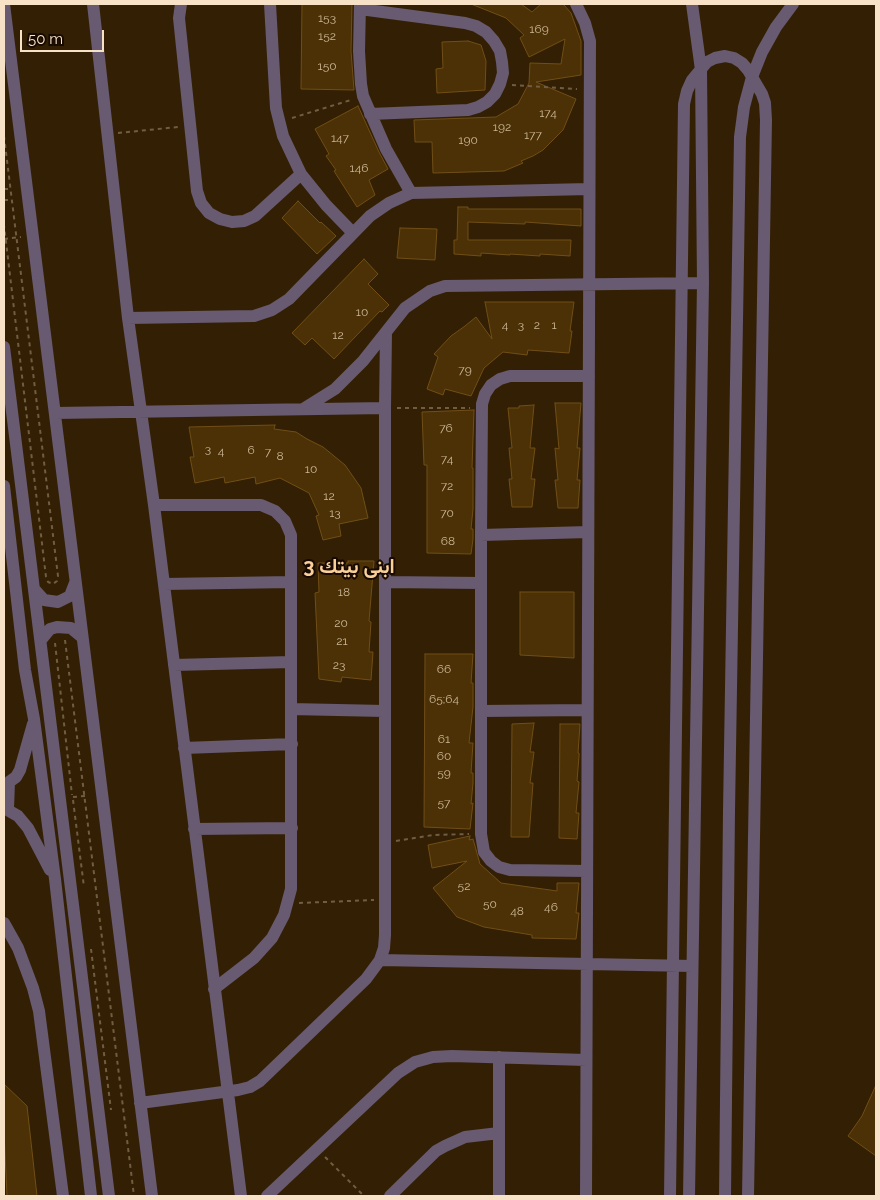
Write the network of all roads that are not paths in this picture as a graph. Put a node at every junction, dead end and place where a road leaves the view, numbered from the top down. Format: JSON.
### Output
{"nodes":[{"id":1,"x":4,"y":4,"type":"edge"},
{"id":2,"x":93,"y":4,"type":"edge"},
{"id":3,"x":182,"y":4,"type":"edge"},
{"id":4,"x":270,"y":4,"type":"edge"},
{"id":5,"x":576,"y":4,"type":"edge"},
{"id":6,"x":692,"y":4,"type":"edge"},
{"id":7,"x":793,"y":4,"type":"edge"},
{"id":8,"x":360,"y":6,"type":"edge"},
{"id":9,"x":701,"y":70,"type":"junction"},
{"id":10,"x":752,"y":76,"type":"junction"},
{"id":11,"x":370,"y":114,"type":"junction"},
{"id":12,"x":301,"y":174,"type":"junction"},
{"id":13,"x":589,"y":189,"type":"junction"},
{"id":14,"x":411,"y":193,"type":"junction"},
{"id":15,"x":353,"y":233,"type":"junction"},
{"id":16,"x":682,"y":283,"type":"junction"},
{"id":17,"x":703,"y":283,"type":"junction"},
{"id":18,"x":589,"y":284,"type":"junction"},
{"id":19,"x":128,"y":318,"type":"junction"},
{"id":20,"x":386,"y":332,"type":"junction"},
{"id":21,"x":4,"y":347,"type":"edge"},
{"id":22,"x":5,"y":373,"type":"edge"},
{"id":23,"x":589,"y":376,"type":"junction"},
{"id":24,"x":384,"y":408,"type":"junction"},
{"id":25,"x":304,"y":409,"type":"junction"},
{"id":26,"x":142,"y":412,"type":"junction"},
{"id":27,"x":55,"y":413,"type":"junction"},
{"id":28,"x":4,"y":486,"type":"edge"},
{"id":29,"x":154,"y":505,"type":"junction"},
{"id":30,"x":588,"y":532,"type":"junction"},
{"id":31,"x":481,"y":535,"type":"junction"},
{"id":32,"x":291,"y":582,"type":"junction"},
{"id":33,"x":385,"y":582,"type":"junction"},
{"id":34,"x":75,"y":583,"type":"junction"},
{"id":35,"x":481,"y":583,"type":"junction"},
{"id":36,"x":164,"y":584,"type":"junction"},
{"id":37,"x":35,"y":590,"type":"junction"},
{"id":38,"x":82,"y":638,"type":"junction"},
{"id":39,"x":41,"y":640,"type":"junction"},
{"id":40,"x":291,"y":662,"type":"junction"},
{"id":41,"x":174,"y":665,"type":"junction"},
{"id":42,"x":25,"y":670,"type":"junction"},
{"id":43,"x":292,"y":709,"type":"junction"},
{"id":44,"x":587,"y":710,"type":"junction"},
{"id":45,"x":384,"y":711,"type":"junction"},
{"id":46,"x":481,"y":712,"type":"junction"},
{"id":47,"x":34,"y":719,"type":"junction"},
{"id":48,"x":51,"y":723,"type":"junction"},
{"id":49,"x":292,"y":744,"type":"junction"},
{"id":50,"x":184,"y":748,"type":"junction"},
{"id":51,"x":6,"y":783,"type":"edge"},
{"id":52,"x":6,"y":809,"type":"edge"},
{"id":53,"x":292,"y":828,"type":"junction"},
{"id":54,"x":194,"y":829,"type":"junction"},
{"id":55,"x":587,"y":871,"type":"junction"},
{"id":56,"x":55,"y":879,"type":"junction"},
{"id":57,"x":4,"y":924,"type":"edge"},
{"id":58,"x":380,"y":960,"type":"junction"},
{"id":59,"x":586,"y":965,"type":"junction"},
{"id":60,"x":673,"y":966,"type":"junction"},
{"id":61,"x":692,"y":966,"type":"junction"},
{"id":62,"x":214,"y":989,"type":"junction"},
{"id":63,"x":72,"y":1029,"type":"junction"},
{"id":64,"x":499,"y":1057,"type":"junction"},
{"id":65,"x":586,"y":1060,"type":"junction"},
{"id":66,"x":92,"y":1062,"type":"junction"},
{"id":67,"x":227,"y":1092,"type":"junction"},
{"id":68,"x":140,"y":1103,"type":"junction"},
{"id":69,"x":499,"y":1133,"type":"junction"},
{"id":70,"x":63,"y":1196,"type":"edge"},
{"id":71,"x":90,"y":1196,"type":"edge"},
{"id":72,"x":109,"y":1196,"type":"edge"},
{"id":73,"x":152,"y":1196,"type":"edge"},
{"id":74,"x":241,"y":1196,"type":"edge"},
{"id":75,"x":267,"y":1196,"type":"edge"},
{"id":76,"x":390,"y":1196,"type":"edge"},
{"id":77,"x":499,"y":1196,"type":"edge"},
{"id":78,"x":586,"y":1196,"type":"edge"},
{"id":79,"x":670,"y":1196,"type":"edge"},
{"id":80,"x":689,"y":1196,"type":"edge"},
{"id":81,"x":725,"y":1196,"type":"edge"},
{"id":82,"x":748,"y":1196,"type":"edge"}],
"edges":[{"from":1,"to":27,"type":"street"},
{"from":2,"to":19,"type":"street"},
{"from":3,"to":12,"type":"street"},
{"from":4,"to":12,"type":"street"},
{"from":5,"to":13,"type":"street"},
{"from":6,"to":9,"type":"street"},
{"from":7,"to":10,"type":"street"},
{"from":8,"to":11,"type":"street"},
{"from":8,"to":11,"type":"street"},
{"from":9,"to":10,"type":"street"},
{"from":9,"to":16,"type":"street"},
{"from":9,"to":17,"type":"street"},
{"from":10,"to":81,"type":"street"},
{"from":10,"to":82,"type":"street"},
{"from":11,"to":14,"type":"street"},
{"from":12,"to":15,"type":"street"},
{"from":13,"to":14,"type":"street"},
{"from":13,"to":18,"type":"street"},
{"from":14,"to":15,"type":"street"},
{"from":15,"to":19,"type":"street"},
{"from":16,"to":17,"type":"street"},
{"from":16,"to":18,"type":"street"},
{"from":16,"to":60,"type":"street"},
{"from":17,"to":61,"type":"street"},
{"from":18,"to":20,"type":"street"},
{"from":18,"to":23,"type":"street"},
{"from":19,"to":26,"type":"street"},
{"from":20,"to":24,"type":"street"},
{"from":20,"to":25,"type":"street"},
{"from":21,"to":22,"type":"street"},
{"from":22,"to":37,"type":"street"},
{"from":23,"to":30,"type":"street"},
{"from":23,"to":31,"type":"street"},
{"from":24,"to":25,"type":"street"},
{"from":24,"to":33,"type":"street"},
{"from":25,"to":26,"type":"street"},
{"from":26,"to":27,"type":"street"},
{"from":26,"to":29,"type":"street"},
{"from":27,"to":34,"type":"street"},
{"from":28,"to":42,"type":"street"},
{"from":29,"to":32,"type":"street"},
{"from":29,"to":36,"type":"street"},
{"from":30,"to":31,"type":"street"},
{"from":30,"to":44,"type":"street"},
{"from":31,"to":35,"type":"street"},
{"from":32,"to":36,"type":"street"},
{"from":32,"to":40,"type":"street"},
{"from":33,"to":35,"type":"street"},
{"from":33,"to":45,"type":"street"},
{"from":34,"to":37,"type":"street"},
{"from":34,"to":38,"type":"street"},
{"from":35,"to":46,"type":"street"},
{"from":36,"to":41,"type":"street"},
{"from":37,"to":39,"type":"street"},
{"from":38,"to":39,"type":"street"},
{"from":38,"to":68,"type":"street"},
{"from":39,"to":48,"type":"street"},
{"from":40,"to":41,"type":"street"},
{"from":40,"to":43,"type":"street"},
{"from":41,"to":50,"type":"street"},
{"from":42,"to":47,"type":"street"},
{"from":42,"to":48,"type":"street"},
{"from":43,"to":45,"type":"street"},
{"from":43,"to":49,"type":"street"},
{"from":44,"to":46,"type":"street"},
{"from":44,"to":55,"type":"street"},
{"from":45,"to":58,"type":"street"},
{"from":46,"to":55,"type":"street"},
{"from":47,"to":51,"type":"street"},
{"from":47,"to":56,"type":"street"},
{"from":48,"to":66,"type":"street"},
{"from":49,"to":50,"type":"street"},
{"from":49,"to":53,"type":"street"},
{"from":50,"to":54,"type":"street"},
{"from":51,"to":52,"type":"street"},
{"from":52,"to":56,"type":"street"},
{"from":53,"to":54,"type":"street"},
{"from":53,"to":62,"type":"street"},
{"from":54,"to":62,"type":"street"},
{"from":55,"to":59,"type":"street"},
{"from":56,"to":63,"type":"street"},
{"from":57,"to":70,"type":"street"},
{"from":58,"to":59,"type":"street"},
{"from":58,"to":67,"type":"street"},
{"from":59,"to":60,"type":"street"},
{"from":59,"to":65,"type":"street"},
{"from":60,"to":61,"type":"street"},
{"from":60,"to":79,"type":"street"},
{"from":61,"to":80,"type":"street"},
{"from":62,"to":67,"type":"street"},
{"from":63,"to":66,"type":"street"},
{"from":63,"to":71,"type":"street"},
{"from":64,"to":65,"type":"street"},
{"from":64,"to":69,"type":"street"},
{"from":64,"to":75,"type":"street"},
{"from":65,"to":78,"type":"street"},
{"from":66,"to":72,"type":"street"},
{"from":67,"to":68,"type":"street"},
{"from":67,"to":74,"type":"street"},
{"from":68,"to":73,"type":"street"},
{"from":69,"to":76,"type":"street"},
{"from":69,"to":77,"type":"street"}]}
